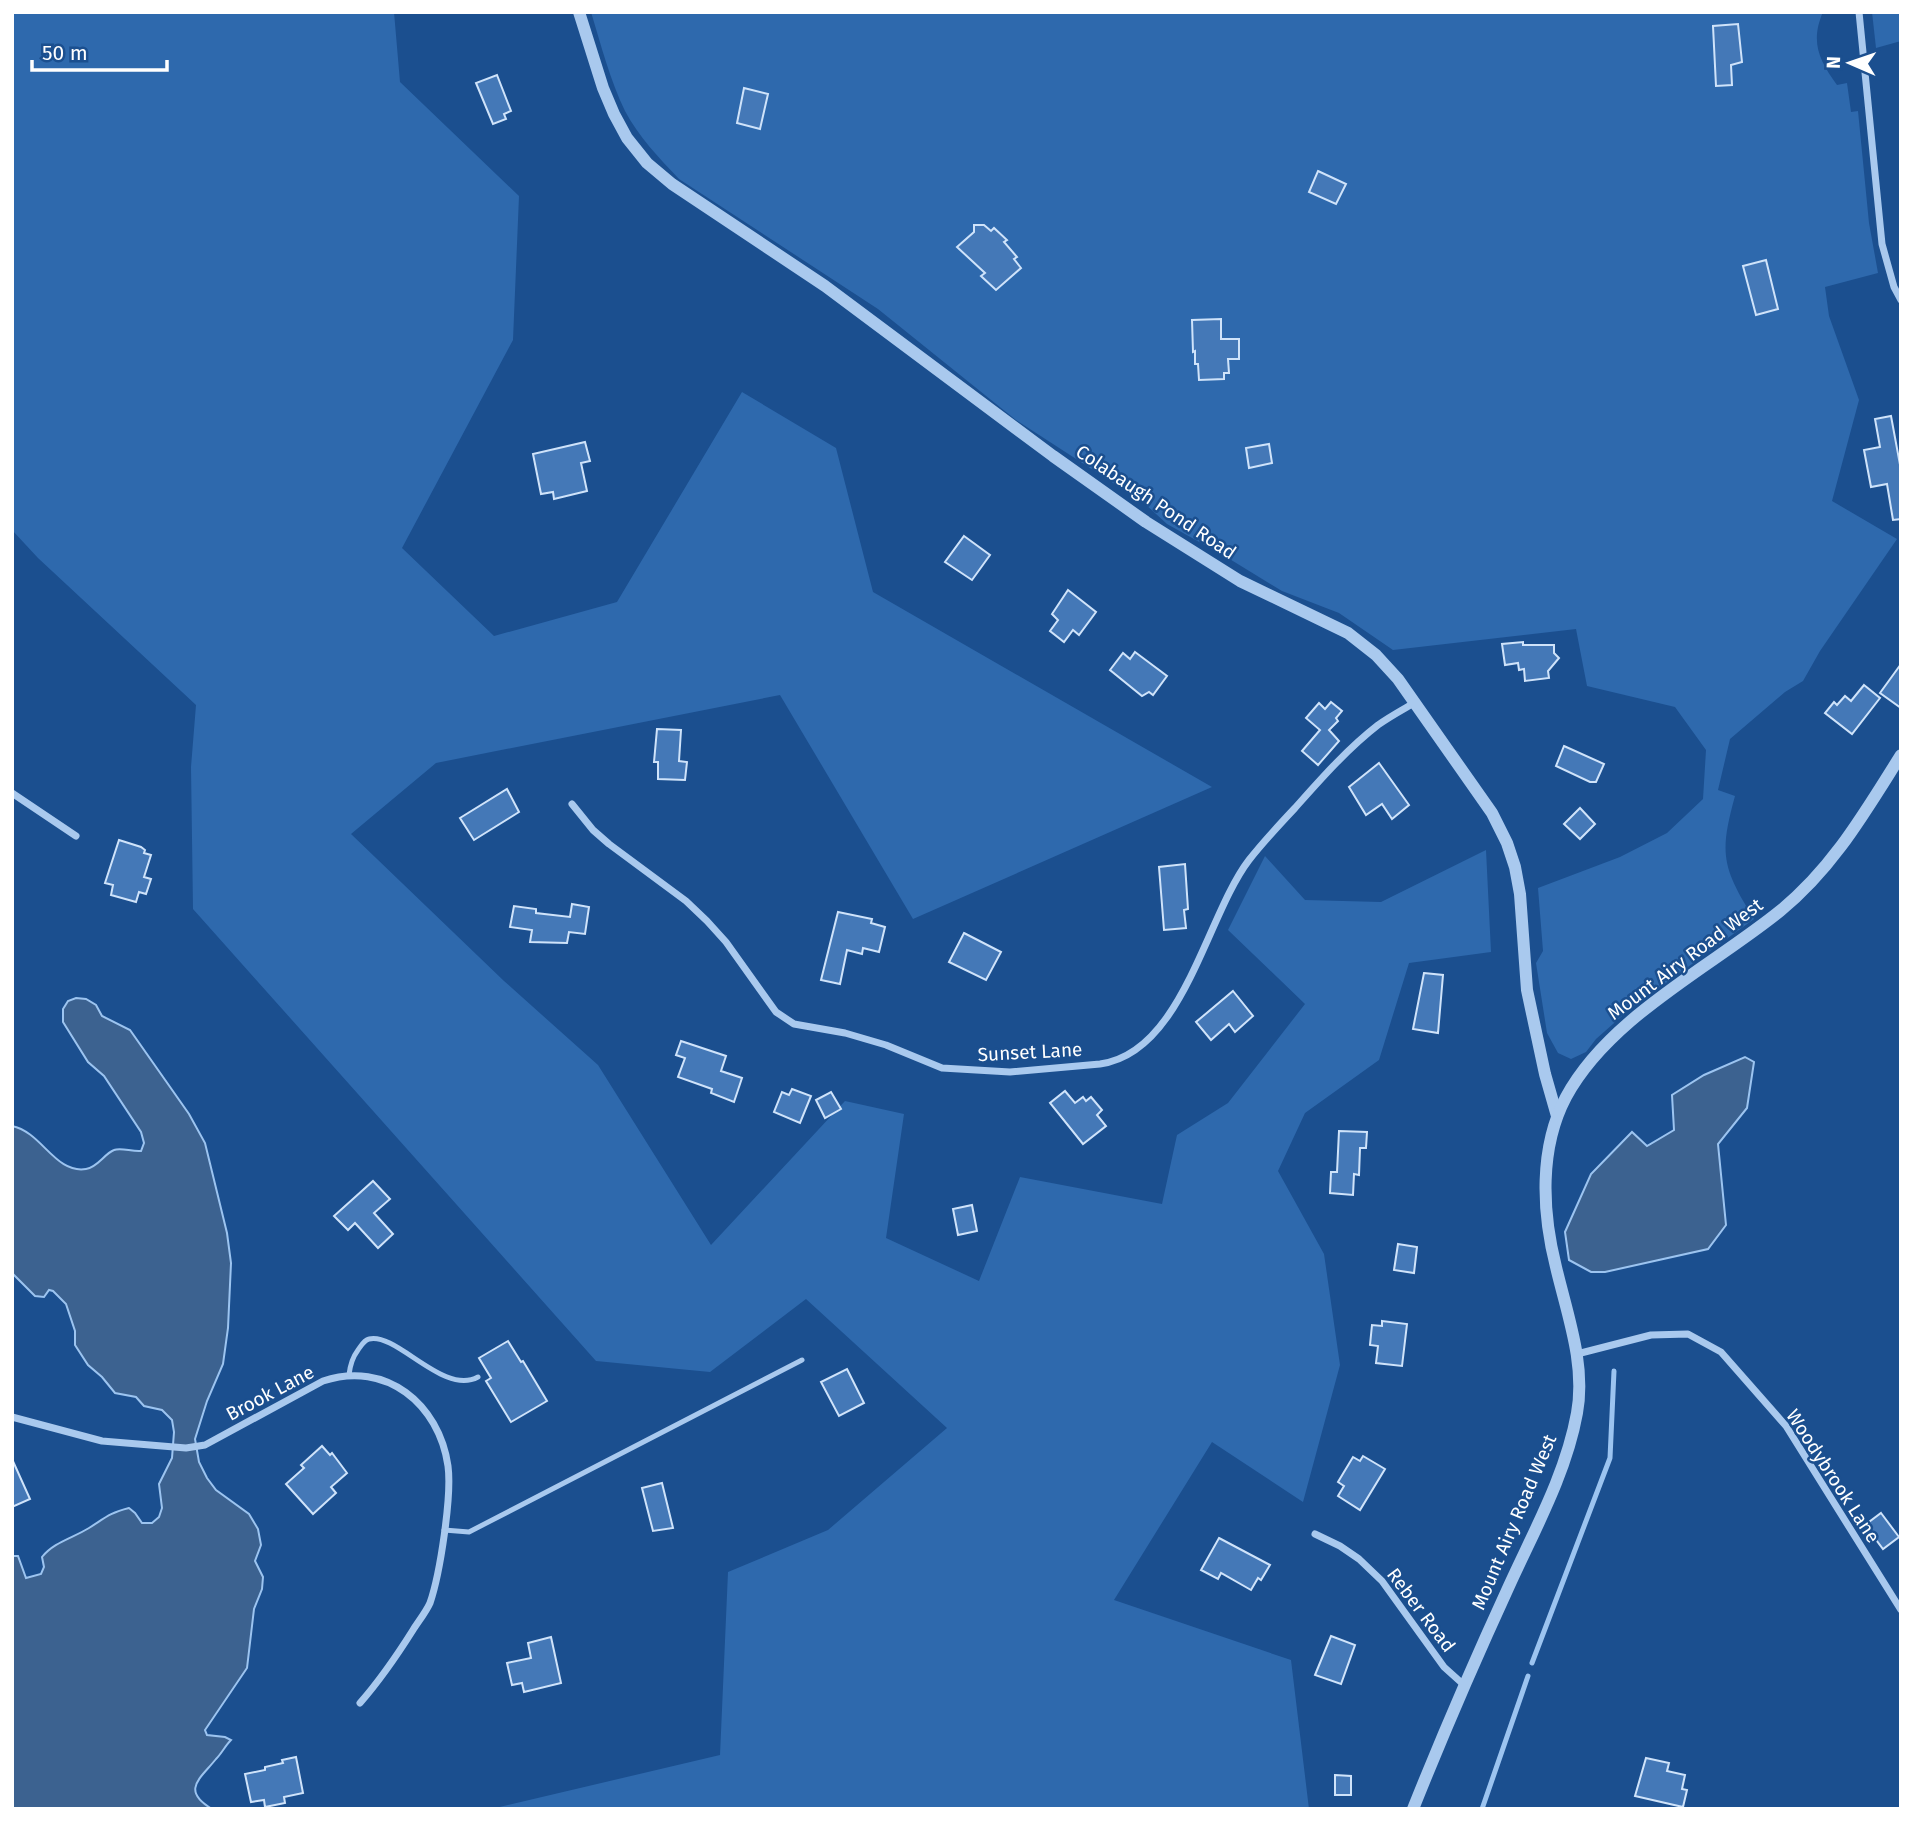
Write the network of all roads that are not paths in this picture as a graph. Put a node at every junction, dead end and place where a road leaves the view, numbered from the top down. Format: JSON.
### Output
{"nodes":[{"id":1,"x":579,"y":12,"type":"edge"},
{"id":2,"x":1859,"y":12,"type":"edge"},
{"id":3,"x":1901,"y":300,"type":"edge"},
{"id":4,"x":1414,"y":703,"type":"junction"},
{"id":5,"x":1901,"y":755,"type":"edge"},
{"id":6,"x":12,"y":793,"type":"edge"},
{"id":7,"x":572,"y":804,"type":"dead end"},
{"id":8,"x":76,"y":836,"type":"dead end"},
{"id":9,"x":1557,"y":1116,"type":"junction"},
{"id":10,"x":1577,"y":1354,"type":"junction"},
{"id":11,"x":802,"y":1360,"type":"dead end"},
{"id":12,"x":349,"y":1375,"type":"junction"},
{"id":13,"x":478,"y":1377,"type":"dead end"},
{"id":14,"x":12,"y":1417,"type":"edge"},
{"id":15,"x":444,"y":1530,"type":"junction"},
{"id":16,"x":1315,"y":1534,"type":"dead end"},
{"id":17,"x":1901,"y":1610,"type":"edge"},
{"id":18,"x":1464,"y":1685,"type":"junction"},
{"id":19,"x":360,"y":1703,"type":"dead end"},
{"id":20,"x":1413,"y":1809,"type":"edge"}],
"edges":[{"from":1,"to":4,"type":"street","name":"Colabaugh Pond Road"},
{"from":2,"to":3,"type":"street"},
{"from":4,"to":7,"type":"street","name":"Sunset Lane"},
{"from":4,"to":9,"type":"street","name":"Colabaugh Pond Road"},
{"from":5,"to":9,"type":"street","name":"Mount Airy Road West"},
{"from":6,"to":8,"type":"street"},
{"from":9,"to":10,"type":"street","name":"Mount Airy Road West"},
{"from":10,"to":17,"type":"street","name":"Woodybrook Lane"},
{"from":10,"to":18,"type":"street","name":"Mount Airy Road West"},
{"from":11,"to":15,"type":"lane"},
{"from":12,"to":13,"type":"lane"},
{"from":12,"to":14,"type":"street","name":"Brook Lane"},
{"from":12,"to":15,"type":"street","name":"Brook Lane"},
{"from":15,"to":19,"type":"street","name":"Brook Lane"},
{"from":16,"to":18,"type":"street","name":"Reber Road"},
{"from":18,"to":20,"type":"street","name":"Mount Airy Road West"}]}
